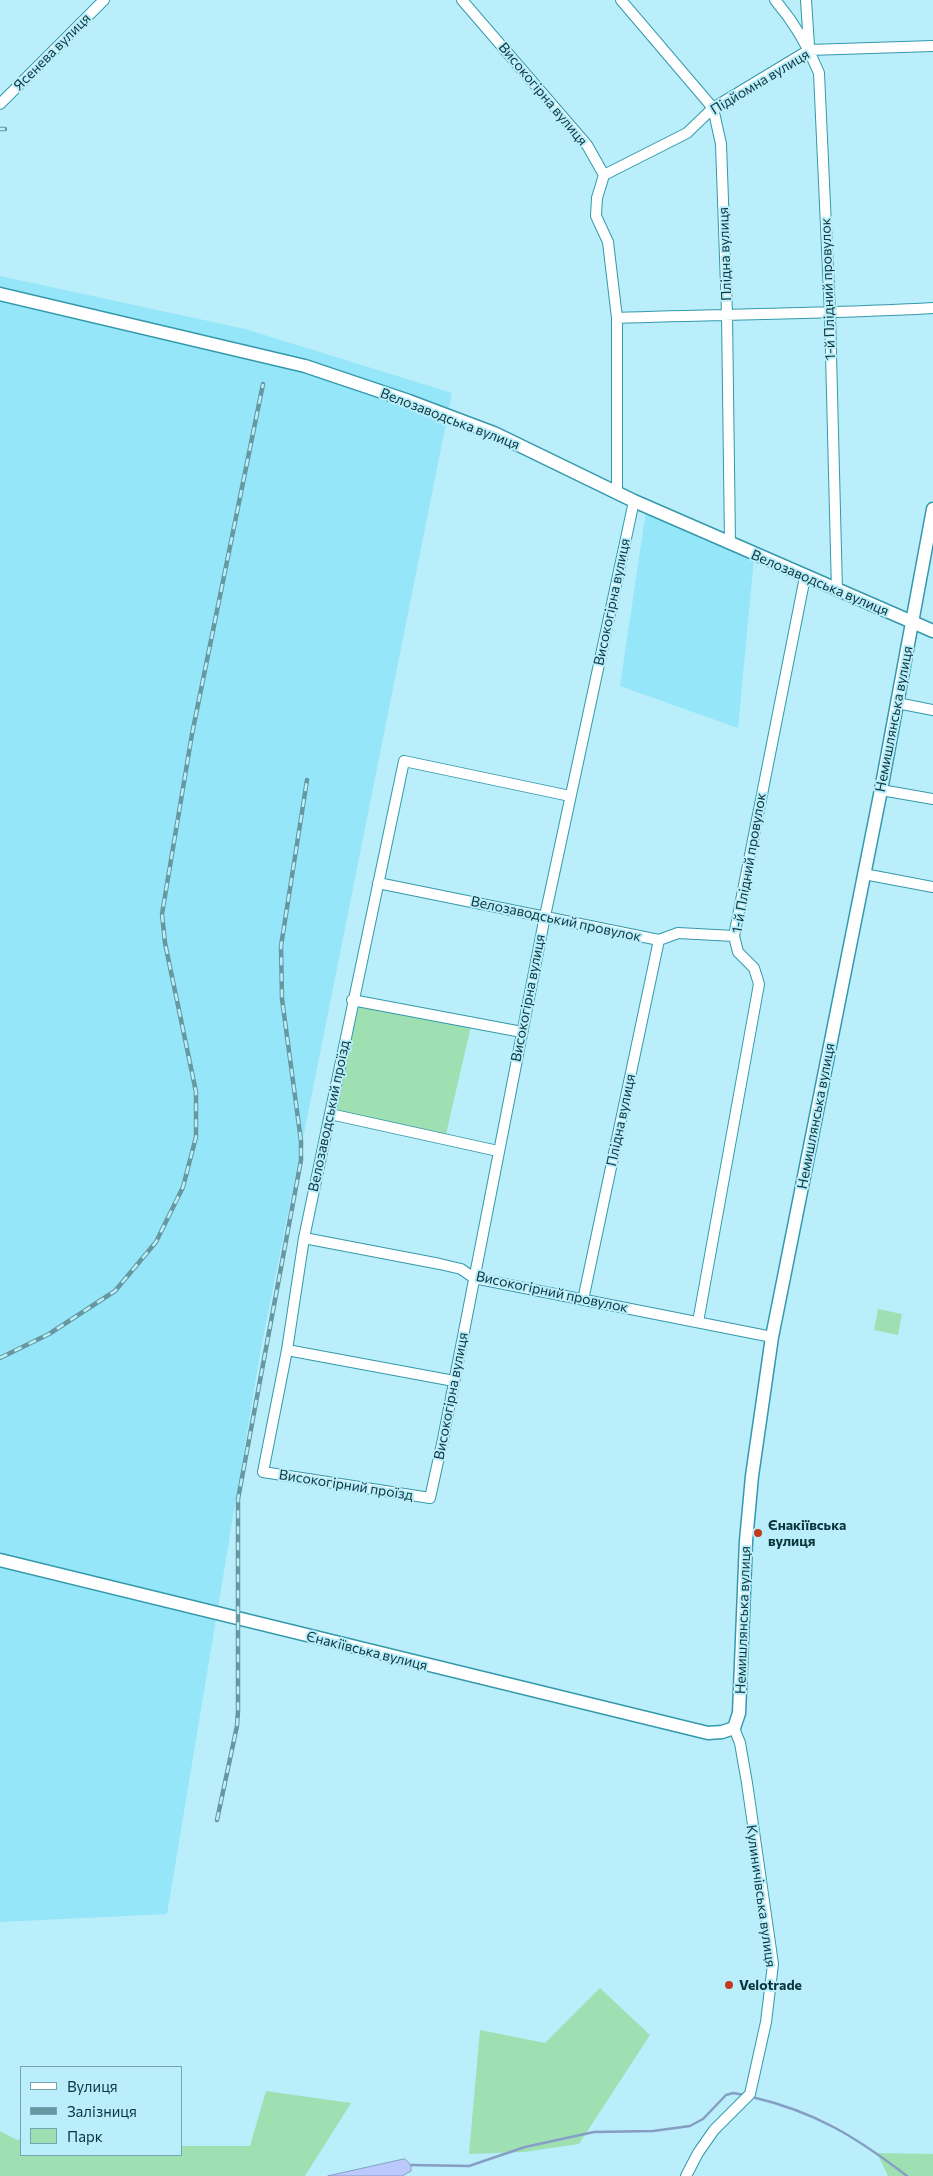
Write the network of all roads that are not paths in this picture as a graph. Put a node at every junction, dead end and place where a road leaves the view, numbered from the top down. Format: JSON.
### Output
{"nodes":[{"id":1,"x":104,"y":0,"type":"edge"},
{"id":2,"x":462,"y":0,"type":"edge"},
{"id":3,"x":621,"y":0,"type":"edge"},
{"id":4,"x":775,"y":0,"type":"edge"},
{"id":5,"x":806,"y":0,"type":"edge"},
{"id":6,"x":933,"y":46,"type":"edge"},
{"id":7,"x":809,"y":50,"type":"junction"},
{"id":8,"x":0,"y":104,"type":"edge"},
{"id":9,"x":713,"y":108,"type":"junction"},
{"id":10,"x":604,"y":175,"type":"junction"},
{"id":11,"x":0,"y":294,"type":"edge"},
{"id":12,"x":933,"y":308,"type":"edge"},
{"id":13,"x":728,"y":314,"type":"junction"},
{"id":14,"x":830,"y":314,"type":"junction"},
{"id":15,"x":616,"y":318,"type":"junction"},
{"id":16,"x":618,"y":493,"type":"junction"},
{"id":17,"x":634,"y":501,"type":"junction"},
{"id":18,"x":933,"y":509,"type":"edge"},
{"id":19,"x":730,"y":543,"type":"junction"},
{"id":20,"x":805,"y":577,"type":"junction"},
{"id":21,"x":837,"y":591,"type":"junction"},
{"id":22,"x":912,"y":622,"type":"junction"},
{"id":23,"x":933,"y":631,"type":"edge"},
{"id":24,"x":897,"y":702,"type":"junction"},
{"id":25,"x":933,"y":710,"type":"edge"},
{"id":26,"x":881,"y":790,"type":"junction"},
{"id":27,"x":570,"y":796,"type":"junction"},
{"id":28,"x":933,"y":799,"type":"edge"},
{"id":29,"x":864,"y":874,"type":"junction"},
{"id":30,"x":378,"y":882,"type":"junction"},
{"id":31,"x":933,"y":887,"type":"edge"},
{"id":32,"x":544,"y":916,"type":"junction"},
{"id":33,"x":734,"y":936,"type":"junction"},
{"id":34,"x":659,"y":940,"type":"junction"},
{"id":35,"x":352,"y":1000,"type":"junction"},
{"id":36,"x":522,"y":1032,"type":"junction"},
{"id":37,"x":330,"y":1114,"type":"junction"},
{"id":38,"x":498,"y":1152,"type":"junction"},
{"id":39,"x":304,"y":1238,"type":"junction"},
{"id":40,"x":474,"y":1278,"type":"junction"},
{"id":41,"x":583,"y":1300,"type":"junction"},
{"id":42,"x":698,"y":1322,"type":"junction"},
{"id":43,"x":772,"y":1336,"type":"junction"},
{"id":44,"x":287,"y":1350,"type":"junction"},
{"id":45,"x":454,"y":1381,"type":"junction"},
{"id":46,"x":263,"y":1472,"type":"joint"},
{"id":47,"x":430,"y":1498,"type":"joint"},
{"id":48,"x":0,"y":1560,"type":"edge"},
{"id":49,"x":734,"y":1728,"type":"junction"},
{"id":50,"x":686,"y":2176,"type":"edge"}],
"edges":[{"from":1,"to":8,"type":"street","name":"Ясенева вулиця"},
{"from":2,"to":10,"type":"street","name":"Високогірна вулиця"},
{"from":3,"to":9,"type":"street","name":"Плідна вулиця"},
{"from":4,"to":7,"type":"street","name":"1-й Плідний провулок"},
{"from":5,"to":7,"type":"street"},
{"from":6,"to":7,"type":"street","name":"Підйомна вулиця"},
{"from":7,"to":9,"type":"street","name":"Підйомна вулиця"},
{"from":7,"to":14,"type":"street","name":"1-й Плідний провулок"},
{"from":9,"to":10,"type":"street","name":"Підйомна вулиця"},
{"from":9,"to":13,"type":"street","name":"Плідна вулиця"},
{"from":10,"to":15,"type":"street"},
{"from":11,"to":16,"type":"street","name":"Велозаводська вулиця"},
{"from":12,"to":14,"type":"street"},
{"from":13,"to":14,"type":"street"},
{"from":13,"to":15,"type":"street"},
{"from":13,"to":19,"type":"street","name":"Плідна вулиця"},
{"from":14,"to":21,"type":"street","name":"1-й Плідний провулок"},
{"from":15,"to":16,"type":"street"},
{"from":16,"to":17,"type":"street","name":"Велозаводська вулиця"},
{"from":17,"to":19,"type":"street","name":"Велозаводська вулиця"},
{"from":17,"to":27,"type":"street","name":"Високогірна вулиця"},
{"from":18,"to":22,"type":"street","name":"Немишлянська вулиця"},
{"from":19,"to":20,"type":"street","name":"Велозаводська вулиця"},
{"from":20,"to":21,"type":"street","name":"Велозаводська вулиця"},
{"from":20,"to":33,"type":"street","name":"1-й Плідний провулок"},
{"from":21,"to":22,"type":"street","name":"Велозаводська вулиця"},
{"from":22,"to":23,"type":"street","name":"Велозаводська вулиця"},
{"from":22,"to":24,"type":"street","name":"Немишлянська вулиця"},
{"from":24,"to":25,"type":"street"},
{"from":24,"to":26,"type":"street","name":"Немишлянська вулиця"},
{"from":26,"to":28,"type":"street"},
{"from":26,"to":29,"type":"street","name":"Немишлянська вулиця"},
{"from":27,"to":30,"type":"street","name":"Велозаводський проїзд"},
{"from":27,"to":32,"type":"street","name":"Високогірна вулиця"},
{"from":29,"to":31,"type":"street"},
{"from":29,"to":43,"type":"street","name":"Немишлянська вулиця"},
{"from":30,"to":32,"type":"street","name":"Велозаводський провулок"},
{"from":30,"to":35,"type":"street","name":"Велозаводський проїзд"},
{"from":32,"to":34,"type":"street","name":"Велозаводський провулок"},
{"from":32,"to":36,"type":"street","name":"Високогірна вулиця"},
{"from":33,"to":34,"type":"street","name":"Велозаводський провулок"},
{"from":33,"to":42,"type":"street","name":"1-й Плідний провулок"},
{"from":34,"to":41,"type":"street","name":"Плідна вулиця"},
{"from":35,"to":36,"type":"street"},
{"from":35,"to":37,"type":"street","name":"Велозаводський проїзд"},
{"from":36,"to":38,"type":"street","name":"Високогірна вулиця"},
{"from":37,"to":38,"type":"street"},
{"from":37,"to":39,"type":"street","name":"Велозаводський проїзд"},
{"from":38,"to":40,"type":"street","name":"Високогірна вулиця"},
{"from":39,"to":40,"type":"street","name":"Високогірний провулок"},
{"from":39,"to":44,"type":"street","name":"Велозаводський проїзд"},
{"from":40,"to":41,"type":"street","name":"Високогірний провулок"},
{"from":40,"to":45,"type":"street","name":"Високогірна вулиця"},
{"from":41,"to":42,"type":"street","name":"Високогірний провулок"},
{"from":42,"to":43,"type":"street","name":"Високогірний провулок"},
{"from":43,"to":49,"type":"street","name":"Немишлянська вулиця"},
{"from":44,"to":45,"type":"street"},
{"from":44,"to":46,"type":"street","name":"Велозаводський проїзд"},
{"from":45,"to":47,"type":"street","name":"Високогірна вулиця"},
{"from":46,"to":47,"type":"street","name":"Високогірний проїзд"},
{"from":48,"to":49,"type":"street","name":"Єнакіївська вулиця"},
{"from":49,"to":50,"type":"street","name":"Кулиничівська вулиця"}]}
